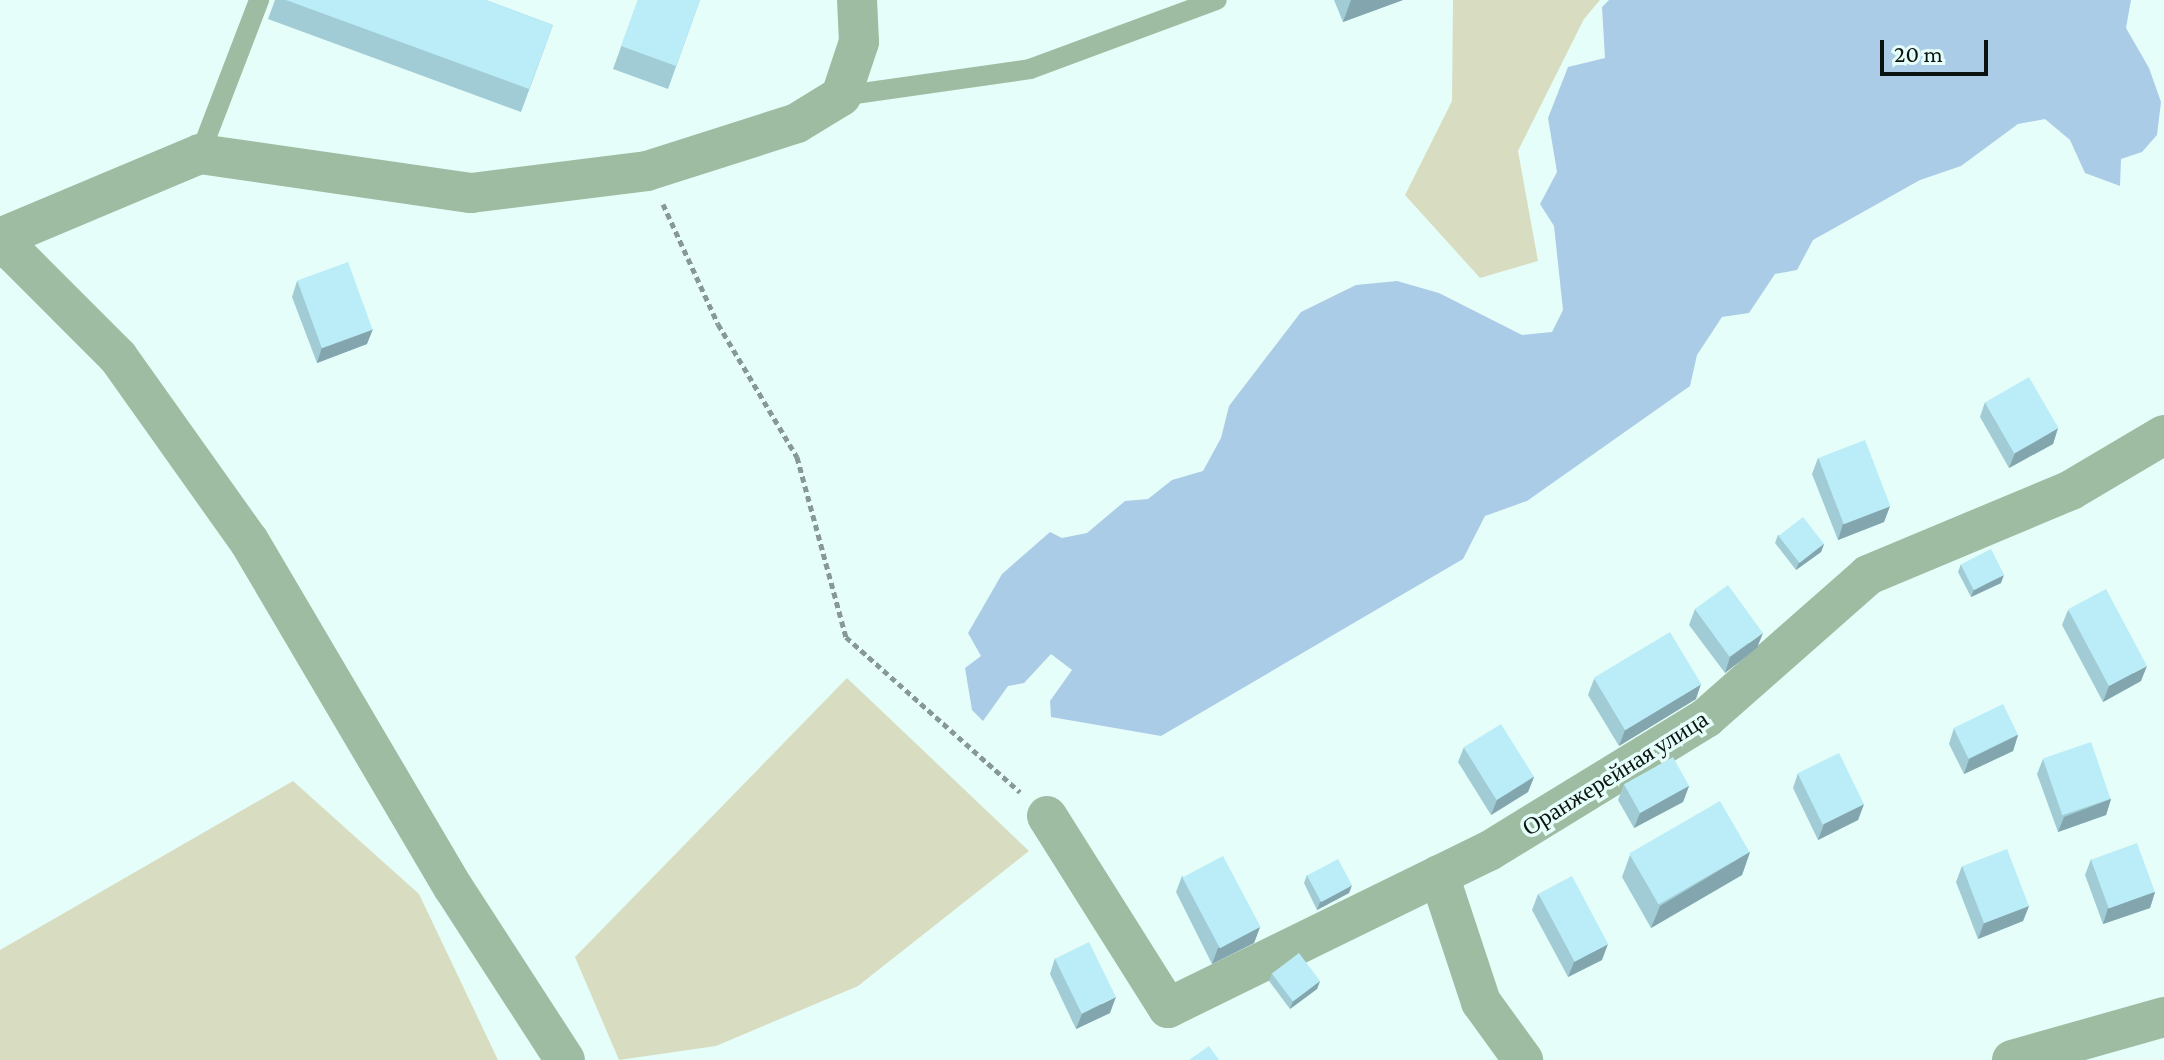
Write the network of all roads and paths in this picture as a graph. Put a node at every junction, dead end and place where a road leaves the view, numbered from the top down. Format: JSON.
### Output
{"nodes":[{"id":1,"x":259,"y":0,"type":"edge"},
{"id":2,"x":857,"y":0,"type":"edge"},
{"id":3,"x":1217,"y":0,"type":"edge"},
{"id":4,"x":841,"y":96,"type":"junction"},
{"id":5,"x":200,"y":154,"type":"junction"},
{"id":6,"x":647,"y":171,"type":"junction"},
{"id":7,"x":0,"y":238,"type":"edge"},
{"id":8,"x":2164,"y":435,"type":"edge"},
{"id":9,"x":1047,"y":816,"type":"joint"},
{"id":10,"x":1439,"y":875,"type":"junction"},
{"id":11,"x":2164,"y":1017,"type":"edge"},
{"id":12,"x":565,"y":1060,"type":"edge"},
{"id":13,"x":1523,"y":1060,"type":"edge"},
{"id":14,"x":2012,"y":1060,"type":"edge"}],
"edges":[{"from":1,"to":5,"type":"lane"},
{"from":2,"to":4,"type":"street"},
{"from":3,"to":4,"type":"lane"},
{"from":4,"to":6,"type":"street"},
{"from":5,"to":6,"type":"street"},
{"from":5,"to":7,"type":"street"},
{"from":6,"to":9,"type":"path"},
{"from":7,"to":12,"type":"street"},
{"from":8,"to":10,"type":"street","name":"Оранжерейная улица"},
{"from":9,"to":10,"type":"street","name":"Оранжерейная улица"},
{"from":10,"to":13,"type":"street"},
{"from":11,"to":14,"type":"street"}]}
